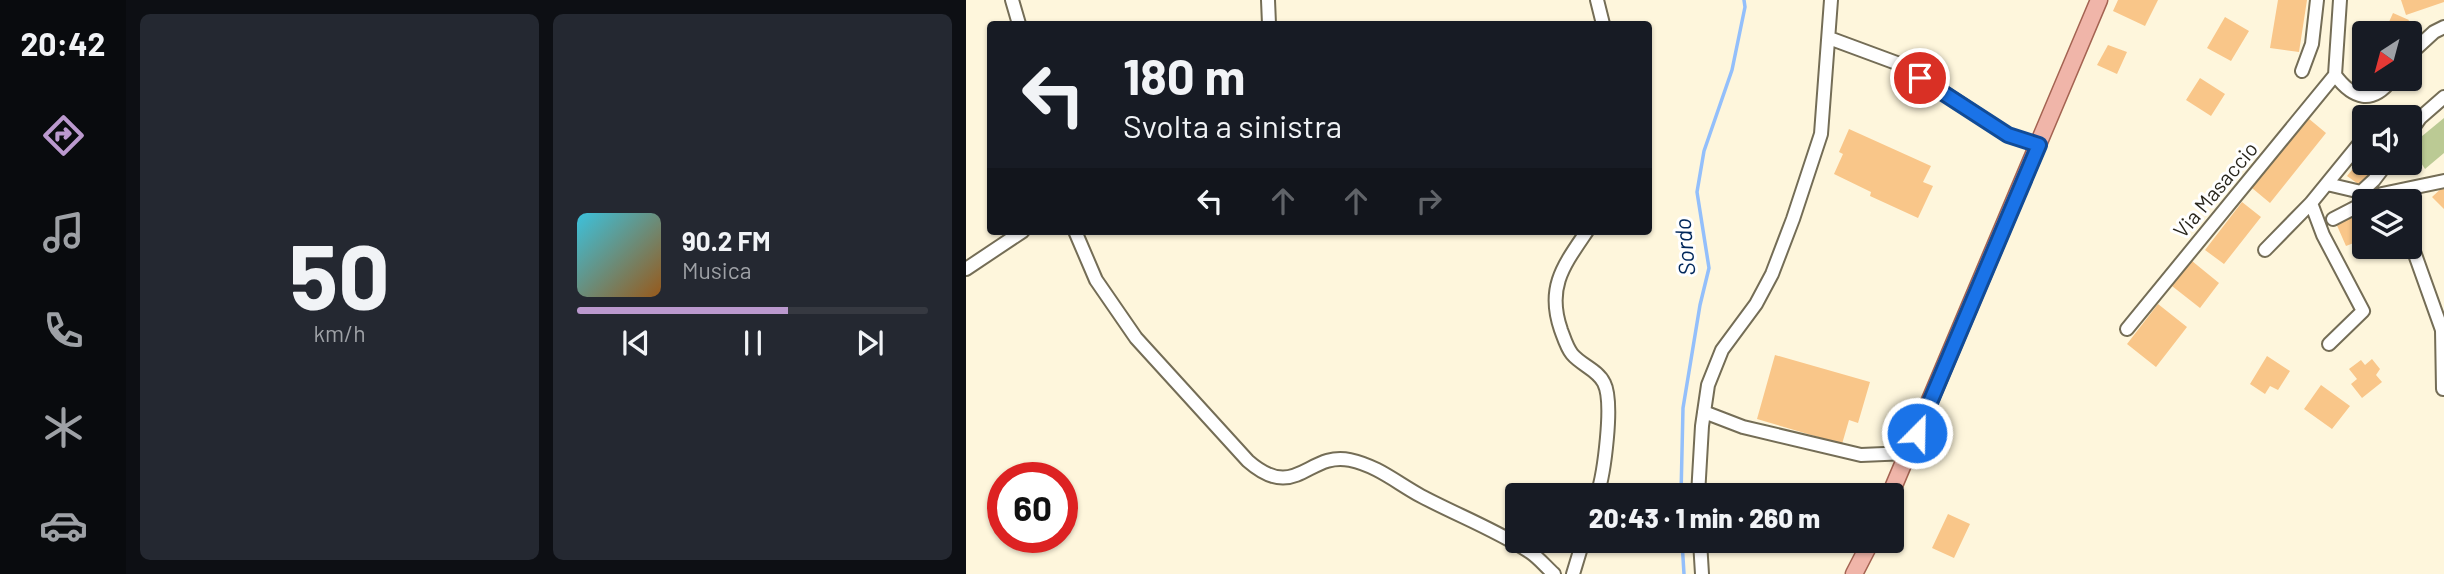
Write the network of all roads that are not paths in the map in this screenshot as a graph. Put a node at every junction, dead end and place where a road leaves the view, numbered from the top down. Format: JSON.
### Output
{"nodes":[{"id":1,"x":1012,"y":0,"type":"edge"},
{"id":2,"x":1268,"y":0,"type":"edge"},
{"id":3,"x":1597,"y":0,"type":"edge"},
{"id":4,"x":1831,"y":0,"type":"edge"},
{"id":5,"x":2099,"y":0,"type":"edge"},
{"id":6,"x":2317,"y":0,"type":"edge"},
{"id":7,"x":2340,"y":0,"type":"edge"},
{"id":8,"x":1018,"y":21,"type":"edge"},
{"id":9,"x":1269,"y":21,"type":"edge"},
{"id":10,"x":1602,"y":21,"type":"edge"},
{"id":11,"x":2444,"y":27,"type":"edge"},
{"id":12,"x":1829,"y":38,"type":"junction"},
{"id":13,"x":2422,"y":43,"type":"edge"},
{"id":14,"x":2302,"y":71,"type":"dead end"},
{"id":15,"x":2335,"y":75,"type":"junction"},
{"id":16,"x":2380,"y":91,"type":"edge"},
{"id":17,"x":2444,"y":97,"type":"edge"},
{"id":18,"x":2422,"y":116,"type":"edge"},
{"id":19,"x":2039,"y":145,"type":"junction"},
{"id":20,"x":2352,"y":153,"type":"edge"},
{"id":21,"x":2378,"y":175,"type":"edge"},
{"id":22,"x":2444,"y":181,"type":"edge"},
{"id":23,"x":2327,"y":184,"type":"junction"},
{"id":24,"x":2412,"y":189,"type":"edge"},
{"id":25,"x":2311,"y":203,"type":"junction"},
{"id":26,"x":2352,"y":209,"type":"edge"},
{"id":27,"x":2333,"y":219,"type":"dead end"},
{"id":28,"x":1017,"y":235,"type":"edge"},
{"id":29,"x":1076,"y":235,"type":"edge"},
{"id":30,"x":1584,"y":235,"type":"edge"},
{"id":31,"x":2265,"y":250,"type":"dead end"},
{"id":32,"x":2416,"y":259,"type":"edge"},
{"id":33,"x":966,"y":269,"type":"edge"},
{"id":34,"x":2127,"y":329,"type":"dead end"},
{"id":35,"x":2329,"y":344,"type":"dead end"},
{"id":36,"x":2444,"y":389,"type":"edge"},
{"id":37,"x":1704,"y":412,"type":"junction"},
{"id":38,"x":1908,"y":453,"type":"junction"},
{"id":39,"x":1599,"y":483,"type":"edge"},
{"id":40,"x":1699,"y":483,"type":"edge"},
{"id":41,"x":1895,"y":483,"type":"edge"},
{"id":42,"x":1579,"y":553,"type":"edge"},
{"id":43,"x":1701,"y":553,"type":"edge"},
{"id":44,"x":1865,"y":553,"type":"edge"},
{"id":45,"x":1554,"y":574,"type":"edge"},
{"id":46,"x":1573,"y":574,"type":"edge"},
{"id":47,"x":1702,"y":574,"type":"edge"},
{"id":48,"x":1854,"y":574,"type":"edge"}],
"edges":[{"from":1,"to":8,"type":"street"},
{"from":2,"to":9,"type":"street"},
{"from":3,"to":10,"type":"street"},
{"from":4,"to":12,"type":"street"},
{"from":5,"to":19,"type":"main road"},
{"from":6,"to":14,"type":"street"},
{"from":7,"to":15,"type":"street"},
{"from":11,"to":13,"type":"street"},
{"from":12,"to":19,"type":"street"},
{"from":12,"to":37,"type":"street"},
{"from":15,"to":16,"type":"street"},
{"from":15,"to":34,"type":"street","name":"Via Masaccio"},
{"from":17,"to":18,"type":"street"},
{"from":19,"to":38,"type":"main road"},
{"from":20,"to":23,"type":"street"},
{"from":21,"to":23,"type":"street"},
{"from":22,"to":24,"type":"street"},
{"from":23,"to":25,"type":"street"},
{"from":25,"to":31,"type":"street"},
{"from":25,"to":35,"type":"street"},
{"from":26,"to":27,"type":"street"},
{"from":28,"to":33,"type":"street"},
{"from":29,"to":45,"type":"street"},
{"from":30,"to":39,"type":"street"},
{"from":32,"to":36,"type":"street"},
{"from":37,"to":38,"type":"street"},
{"from":37,"to":40,"type":"street"},
{"from":38,"to":41,"type":"main road"},
{"from":42,"to":46,"type":"street"},
{"from":43,"to":47,"type":"street"},
{"from":44,"to":48,"type":"main road"}]}
